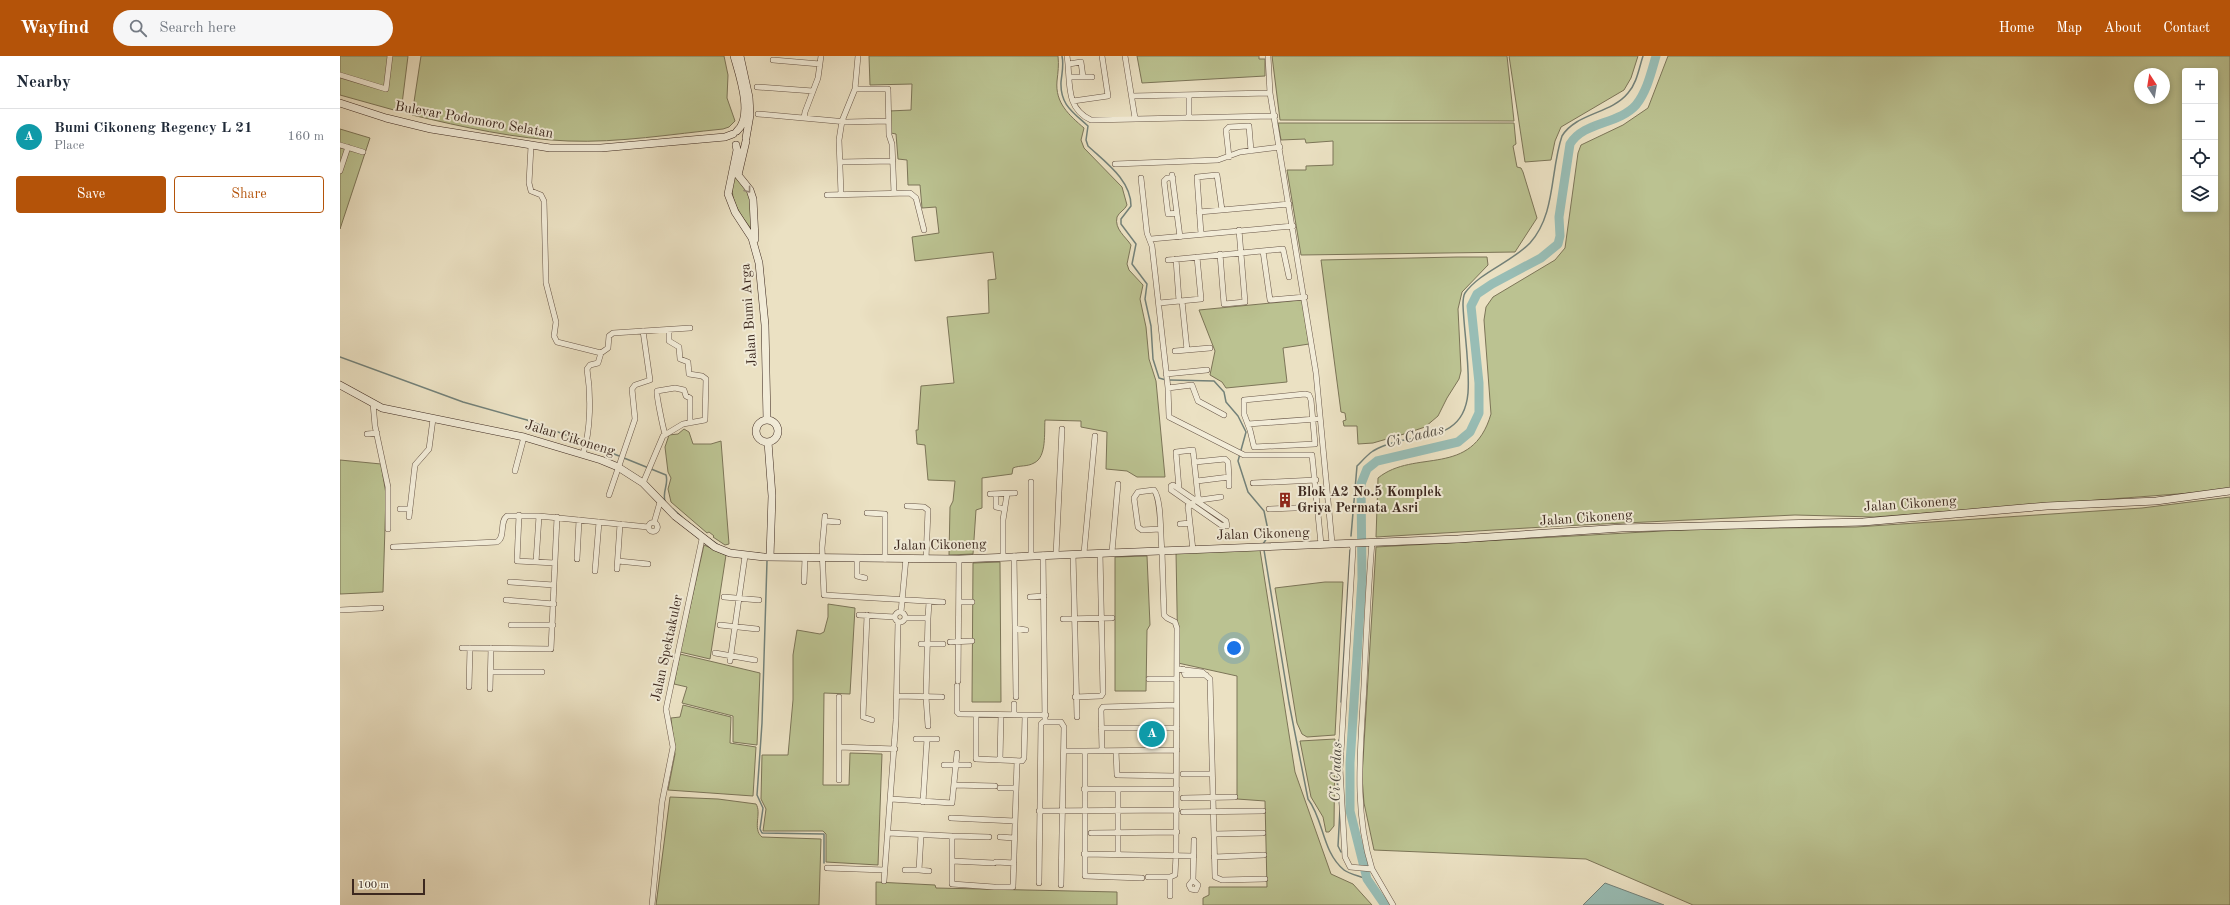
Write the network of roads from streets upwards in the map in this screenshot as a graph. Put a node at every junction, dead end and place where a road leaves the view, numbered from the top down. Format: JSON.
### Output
{"nodes":[{"id":1,"x":390,"y":56,"type":"edge"},
{"id":2,"x":734,"y":56,"type":"edge"},
{"id":3,"x":740,"y":56,"type":"edge"},
{"id":4,"x":821,"y":56,"type":"edge"},
{"id":5,"x":858,"y":56,"type":"edge"},
{"id":6,"x":1067,"y":56,"type":"edge"},
{"id":7,"x":1102,"y":56,"type":"edge"},
{"id":8,"x":1125,"y":56,"type":"edge"},
{"id":9,"x":1268,"y":56,"type":"edge"},
{"id":10,"x":773,"y":60,"type":"dead end"},
{"id":11,"x":820,"y":64,"type":"junction"},
{"id":12,"x":1069,"y":64,"type":"junction"},
{"id":13,"x":340,"y":75,"type":"edge"},
{"id":14,"x":1069,"y":77,"type":"junction"},
{"id":15,"x":1083,"y":77,"type":"junction"},
{"id":16,"x":1092,"y":77,"type":"dead end"},
{"id":17,"x":757,"y":87,"type":"dead end"},
{"id":18,"x":855,"y":90,"type":"junction"},
{"id":19,"x":813,"y":91,"type":"junction"},
{"id":20,"x":1270,"y":93,"type":"junction"},
{"id":21,"x":1189,"y":95,"type":"junction"},
{"id":22,"x":1132,"y":96,"type":"junction"},
{"id":23,"x":1073,"y":101,"type":"junction"},
{"id":24,"x":340,"y":103,"type":"edge"},
{"id":25,"x":758,"y":114,"type":"dead end"},
{"id":26,"x":1275,"y":116,"type":"junction"},
{"id":27,"x":1190,"y":117,"type":"junction"},
{"id":28,"x":804,"y":118,"type":"junction"},
{"id":29,"x":1135,"y":118,"type":"junction"},
{"id":30,"x":842,"y":121,"type":"junction"},
{"id":31,"x":888,"y":121,"type":"junction"},
{"id":32,"x":735,"y":132,"type":"junction"},
{"id":33,"x":725,"y":137,"type":"junction"},
{"id":34,"x":746,"y":139,"type":"junction"},
{"id":35,"x":734,"y":143,"type":"junction"},
{"id":36,"x":340,"y":145,"type":"edge"},
{"id":37,"x":531,"y":146,"type":"junction"},
{"id":38,"x":348,"y":147,"type":"junction"},
{"id":39,"x":1280,"y":148,"type":"junction"},
{"id":40,"x":1252,"y":151,"type":"junction"},
{"id":41,"x":363,"y":152,"type":"dead end"},
{"id":42,"x":1229,"y":158,"type":"junction"},
{"id":43,"x":893,"y":161,"type":"junction"},
{"id":44,"x":840,"y":162,"type":"junction"},
{"id":45,"x":1115,"y":164,"type":"dead end"},
{"id":46,"x":340,"y":171,"type":"edge"},
{"id":47,"x":1142,"y":178,"type":"dead end"},
{"id":48,"x":894,"y":193,"type":"junction"},
{"id":49,"x":827,"y":194,"type":"dead end"},
{"id":50,"x":841,"y":194,"type":"junction"},
{"id":51,"x":1289,"y":204,"type":"junction"},
{"id":52,"x":1222,"y":210,"type":"junction"},
{"id":53,"x":1199,"y":212,"type":"junction"},
{"id":54,"x":1177,"y":213,"type":"junction"},
{"id":55,"x":1293,"y":226,"type":"junction"},
{"id":56,"x":924,"y":230,"type":"dead end"},
{"id":57,"x":1239,"y":230,"type":"junction"},
{"id":58,"x":1201,"y":234,"type":"junction"},
{"id":59,"x":1180,"y":236,"type":"junction"},
{"id":60,"x":1151,"y":239,"type":"junction"},
{"id":61,"x":756,"y":245,"type":"junction"},
{"id":62,"x":1241,"y":252,"type":"junction"},
{"id":63,"x":1263,"y":252,"type":"junction"},
{"id":64,"x":1220,"y":254,"type":"junction"},
{"id":65,"x":1197,"y":257,"type":"junction"},
{"id":66,"x":1176,"y":259,"type":"junction"},
{"id":67,"x":1168,"y":260,"type":"dead end"},
{"id":68,"x":1289,"y":276,"type":"dead end"},
{"id":69,"x":1304,"y":297,"type":"junction"},
{"id":70,"x":1181,"y":301,"type":"junction"},
{"id":71,"x":1159,"y":303,"type":"junction"},
{"id":72,"x":690,"y":328,"type":"dead end"},
{"id":73,"x":669,"y":330,"type":"junction"},
{"id":74,"x":642,"y":331,"type":"junction"},
{"id":75,"x":1210,"y":348,"type":"dead end"},
{"id":76,"x":1187,"y":350,"type":"junction"},
{"id":77,"x":1175,"y":351,"type":"dead end"},
{"id":78,"x":600,"y":353,"type":"junction"},
{"id":79,"x":1207,"y":370,"type":"dead end"},
{"id":80,"x":1167,"y":378,"type":"junction"},
{"id":81,"x":340,"y":385,"type":"edge"},
{"id":82,"x":1168,"y":388,"type":"junction"},
{"id":83,"x":377,"y":405,"type":"junction"},
{"id":84,"x":1224,"y":415,"type":"dead end"},
{"id":85,"x":433,"y":419,"type":"junction"},
{"id":86,"x":1313,"y":419,"type":"junction"},
{"id":87,"x":1320,"y":419,"type":"junction"},
{"id":88,"x":767,"y":420,"type":"junction"},
{"id":89,"x":690,"y":423,"type":"junction"},
{"id":90,"x":1248,"y":424,"type":"junction"},
{"id":91,"x":1062,"y":429,"type":"dead end"},
{"id":92,"x":377,"y":433,"type":"junction"},
{"id":93,"x":368,"y":434,"type":"dead end"},
{"id":94,"x":665,"y":434,"type":"junction"},
{"id":95,"x":1095,"y":436,"type":"dead end"},
{"id":96,"x":524,"y":437,"type":"junction"},
{"id":97,"x":768,"y":442,"type":"junction"},
{"id":98,"x":583,"y":454,"type":"junction"},
{"id":99,"x":1195,"y":462,"type":"junction"},
{"id":100,"x":618,"y":467,"type":"junction"},
{"id":101,"x":515,"y":471,"type":"dead end"},
{"id":102,"x":1229,"y":477,"type":"junction"},
{"id":103,"x":1197,"y":480,"type":"junction"},
{"id":104,"x":1316,"y":480,"type":"junction"},
{"id":105,"x":1031,"y":482,"type":"dead end"},
{"id":106,"x":643,"y":483,"type":"junction"},
{"id":107,"x":1253,"y":483,"type":"dead end"},
{"id":108,"x":1118,"y":484,"type":"dead end"},
{"id":109,"x":1230,"y":486,"type":"dead end"},
{"id":110,"x":1179,"y":489,"type":"junction"},
{"id":111,"x":2230,"y":491,"type":"edge"},
{"id":112,"x":1015,"y":493,"type":"dead end"},
{"id":113,"x":1007,"y":494,"type":"junction"},
{"id":114,"x":608,"y":495,"type":"dead end"},
{"id":115,"x":1221,"y":497,"type":"dead end"},
{"id":116,"x":660,"y":502,"type":"junction"},
{"id":117,"x":1192,"y":502,"type":"junction"},
{"id":118,"x":907,"y":506,"type":"dead end"},
{"id":119,"x":1318,"y":507,"type":"junction"},
{"id":120,"x":400,"y":509,"type":"dead end"},
{"id":121,"x":410,"y":509,"type":"junction"},
{"id":122,"x":1005,"y":509,"type":"junction"},
{"id":123,"x":1269,"y":509,"type":"dead end"},
{"id":124,"x":867,"y":513,"type":"dead end"},
{"id":125,"x":519,"y":515,"type":"junction"},
{"id":126,"x":539,"y":516,"type":"junction"},
{"id":127,"x":409,"y":517,"type":"dead end"},
{"id":128,"x":557,"y":517,"type":"junction"},
{"id":129,"x":579,"y":520,"type":"junction"},
{"id":130,"x":599,"y":522,"type":"junction"},
{"id":131,"x":838,"y":522,"type":"dead end"},
{"id":132,"x":654,"y":523,"type":"junction"},
{"id":133,"x":1190,"y":523,"type":"junction"},
{"id":134,"x":620,"y":524,"type":"junction"},
{"id":135,"x":1180,"y":524,"type":"dead end"},
{"id":136,"x":648,"y":527,"type":"junction"},
{"id":137,"x":388,"y":529,"type":"dead end"},
{"id":138,"x":1160,"y":529,"type":"junction"},
{"id":139,"x":702,"y":539,"type":"junction"},
{"id":140,"x":1371,"y":542,"type":"junction"},
{"id":141,"x":1332,"y":543,"type":"junction"},
{"id":142,"x":1354,"y":543,"type":"junction"},
{"id":143,"x":1322,"y":544,"type":"junction"},
{"id":144,"x":393,"y":547,"type":"dead end"},
{"id":145,"x":1193,"y":550,"type":"junction"},
{"id":146,"x":1162,"y":551,"type":"junction"},
{"id":147,"x":1112,"y":552,"type":"junction"},
{"id":148,"x":1084,"y":553,"type":"junction"},
{"id":149,"x":1100,"y":553,"type":"junction"},
{"id":150,"x":1073,"y":554,"type":"junction"},
{"id":151,"x":1043,"y":555,"type":"junction"},
{"id":152,"x":1056,"y":555,"type":"junction"},
{"id":153,"x":745,"y":556,"type":"junction"},
{"id":154,"x":1003,"y":556,"type":"junction"},
{"id":155,"x":1014,"y":556,"type":"junction"},
{"id":156,"x":1031,"y":556,"type":"junction"},
{"id":157,"x":770,"y":557,"type":"junction"},
{"id":158,"x":805,"y":558,"type":"junction"},
{"id":159,"x":823,"y":558,"type":"junction"},
{"id":160,"x":906,"y":558,"type":"junction"},
{"id":161,"x":577,"y":559,"type":"dead end"},
{"id":162,"x":857,"y":559,"type":"junction"},
{"id":163,"x":885,"y":559,"type":"junction"},
{"id":164,"x":926,"y":559,"type":"junction"},
{"id":165,"x":959,"y":559,"type":"junction"},
{"id":166,"x":618,"y":561,"type":"junction"},
{"id":167,"x":536,"y":562,"type":"junction"},
{"id":168,"x":555,"y":563,"type":"junction"},
{"id":169,"x":648,"y":564,"type":"dead end"},
{"id":170,"x":617,"y":569,"type":"dead end"},
{"id":171,"x":595,"y":571,"type":"dead end"},
{"id":172,"x":865,"y":578,"type":"dead end"},
{"id":173,"x":510,"y":582,"type":"dead end"},
{"id":174,"x":804,"y":582,"type":"dead end"},
{"id":175,"x":554,"y":584,"type":"junction"},
{"id":176,"x":1044,"y":596,"type":"junction"},
{"id":177,"x":724,"y":597,"type":"dead end"},
{"id":178,"x":1030,"y":597,"type":"dead end"},
{"id":179,"x":739,"y":598,"type":"junction"},
{"id":180,"x":506,"y":600,"type":"dead end"},
{"id":181,"x":759,"y":600,"type":"dead end"},
{"id":182,"x":901,"y":600,"type":"junction"},
{"id":183,"x":929,"y":602,"type":"junction"},
{"id":184,"x":943,"y":602,"type":"dead end"},
{"id":185,"x":959,"y":602,"type":"junction"},
{"id":186,"x":972,"y":602,"type":"dead end"},
{"id":187,"x":554,"y":604,"type":"junction"},
{"id":188,"x":381,"y":608,"type":"dead end"},
{"id":189,"x":340,"y":610,"type":"edge"},
{"id":190,"x":901,"y":612,"type":"junction"},
{"id":191,"x":859,"y":615,"type":"dead end"},
{"id":192,"x":868,"y":615,"type":"junction"},
{"id":193,"x":905,"y":618,"type":"junction"},
{"id":194,"x":928,"y":618,"type":"junction"},
{"id":195,"x":1074,"y":618,"type":"junction"},
{"id":196,"x":1101,"y":618,"type":"junction"},
{"id":197,"x":1112,"y":618,"type":"dead end"},
{"id":198,"x":1045,"y":619,"type":"junction"},
{"id":199,"x":1051,"y":619,"type":"dead end"},
{"id":200,"x":1063,"y":619,"type":"dead end"},
{"id":201,"x":896,"y":620,"type":"junction"},
{"id":202,"x":511,"y":625,"type":"dead end"},
{"id":203,"x":553,"y":625,"type":"junction"},
{"id":204,"x":720,"y":625,"type":"dead end"},
{"id":205,"x":735,"y":627,"type":"junction"},
{"id":206,"x":1015,"y":628,"type":"junction"},
{"id":207,"x":757,"y":629,"type":"dead end"},
{"id":208,"x":1026,"y":630,"type":"dead end"},
{"id":209,"x":972,"y":641,"type":"dead end"},
{"id":210,"x":950,"y":642,"type":"dead end"},
{"id":211,"x":960,"y":642,"type":"junction"},
{"id":212,"x":921,"y":644,"type":"dead end"},
{"id":213,"x":943,"y":644,"type":"dead end"},
{"id":214,"x":929,"y":645,"type":"junction"},
{"id":215,"x":462,"y":648,"type":"dead end"},
{"id":216,"x":470,"y":648,"type":"junction"},
{"id":217,"x":491,"y":648,"type":"junction"},
{"id":218,"x":715,"y":653,"type":"dead end"},
{"id":219,"x":730,"y":659,"type":"junction"},
{"id":220,"x":755,"y":660,"type":"dead end"},
{"id":221,"x":1177,"y":669,"type":"junction"},
{"id":222,"x":491,"y":672,"type":"junction"},
{"id":223,"x":542,"y":672,"type":"dead end"},
{"id":224,"x":1150,"y":679,"type":"dead end"},
{"id":225,"x":1177,"y":679,"type":"junction"},
{"id":226,"x":469,"y":687,"type":"dead end"},
{"id":227,"x":490,"y":689,"type":"dead end"},
{"id":228,"x":897,"y":696,"type":"junction"},
{"id":229,"x":839,"y":697,"type":"dead end"},
{"id":230,"x":926,"y":697,"type":"junction"},
{"id":231,"x":942,"y":697,"type":"dead end"},
{"id":232,"x":1016,"y":697,"type":"dead end"},
{"id":233,"x":1075,"y":697,"type":"junction"},
{"id":234,"x":1014,"y":704,"type":"dead end"},
{"id":235,"x":1176,"y":705,"type":"junction"},
{"id":236,"x":976,"y":715,"type":"junction"},
{"id":237,"x":1001,"y":715,"type":"junction"},
{"id":238,"x":1014,"y":715,"type":"junction"},
{"id":239,"x":1046,"y":715,"type":"junction"},
{"id":240,"x":1025,"y":716,"type":"junction"},
{"id":241,"x":1077,"y":717,"type":"dead end"},
{"id":242,"x":872,"y":720,"type":"dead end"},
{"id":243,"x":1045,"y":722,"type":"junction"},
{"id":244,"x":928,"y":726,"type":"dead end"},
{"id":245,"x":1102,"y":728,"type":"junction"},
{"id":246,"x":1177,"y":728,"type":"junction"},
{"id":247,"x":916,"y":739,"type":"dead end"},
{"id":248,"x":927,"y":739,"type":"junction"},
{"id":249,"x":937,"y":739,"type":"dead end"},
{"id":250,"x":839,"y":747,"type":"junction"},
{"id":251,"x":895,"y":749,"type":"junction"},
{"id":252,"x":1102,"y":750,"type":"junction"},
{"id":253,"x":1177,"y":750,"type":"junction"},
{"id":254,"x":1064,"y":751,"type":"junction"},
{"id":255,"x":1084,"y":751,"type":"junction"},
{"id":256,"x":1116,"y":751,"type":"junction"},
{"id":257,"x":957,"y":753,"type":"dead end"},
{"id":258,"x":1000,"y":760,"type":"junction"},
{"id":259,"x":1017,"y":761,"type":"junction"},
{"id":260,"x":944,"y":765,"type":"dead end"},
{"id":261,"x":969,"y":765,"type":"dead end"},
{"id":262,"x":956,"y":766,"type":"junction"},
{"id":263,"x":1183,"y":774,"type":"dead end"},
{"id":264,"x":1212,"y":774,"type":"junction"},
{"id":265,"x":1176,"y":776,"type":"junction"},
{"id":266,"x":838,"y":780,"type":"dead end"},
{"id":267,"x":954,"y":785,"type":"junction"},
{"id":268,"x":1016,"y":788,"type":"junction"},
{"id":269,"x":1084,"y":789,"type":"junction"},
{"id":270,"x":1118,"y":789,"type":"junction"},
{"id":271,"x":1177,"y":789,"type":"junction"},
{"id":272,"x":1213,"y":797,"type":"junction"},
{"id":273,"x":1235,"y":797,"type":"dead end"},
{"id":274,"x":1183,"y":798,"type":"dead end"},
{"id":275,"x":890,"y":799,"type":"junction"},
{"id":276,"x":923,"y":802,"type":"junction"},
{"id":277,"x":1177,"y":810,"type":"junction"},
{"id":278,"x":1039,"y":811,"type":"junction"},
{"id":279,"x":1062,"y":811,"type":"junction"},
{"id":280,"x":1084,"y":811,"type":"junction"},
{"id":281,"x":1118,"y":811,"type":"junction"},
{"id":282,"x":1263,"y":811,"type":"dead end"},
{"id":283,"x":1183,"y":812,"type":"dead end"},
{"id":284,"x":1212,"y":812,"type":"junction"},
{"id":285,"x":951,"y":818,"type":"dead end"},
{"id":286,"x":1015,"y":821,"type":"junction"},
{"id":287,"x":1177,"y":832,"type":"junction"},
{"id":288,"x":888,"y":833,"type":"junction"},
{"id":289,"x":1091,"y":833,"type":"dead end"},
{"id":290,"x":1118,"y":833,"type":"junction"},
{"id":291,"x":1263,"y":833,"type":"dead end"},
{"id":292,"x":1214,"y":834,"type":"junction"},
{"id":293,"x":921,"y":835,"type":"junction"},
{"id":294,"x":952,"y":836,"type":"junction"},
{"id":295,"x":989,"y":837,"type":"dead end"},
{"id":296,"x":1000,"y":837,"type":"dead end"},
{"id":297,"x":1014,"y":838,"type":"junction"},
{"id":298,"x":1194,"y":840,"type":"dead end"},
{"id":299,"x":1084,"y":854,"type":"junction"},
{"id":300,"x":1118,"y":855,"type":"junction"},
{"id":301,"x":1176,"y":855,"type":"junction"},
{"id":302,"x":1194,"y":856,"type":"junction"},
{"id":303,"x":1264,"y":856,"type":"dead end"},
{"id":304,"x":1214,"y":857,"type":"junction"},
{"id":305,"x":952,"y":861,"type":"junction"},
{"id":306,"x":1014,"y":863,"type":"junction"},
{"id":307,"x":828,"y":868,"type":"dead end"},
{"id":308,"x":1371,"y":869,"type":"junction"},
{"id":309,"x":886,"y":870,"type":"junction"},
{"id":310,"x":905,"y":870,"type":"dead end"},
{"id":311,"x":919,"y":870,"type":"junction"},
{"id":312,"x":929,"y":871,"type":"dead end"},
{"id":313,"x":1148,"y":877,"type":"dead end"},
{"id":314,"x":1170,"y":877,"type":"junction"},
{"id":315,"x":1142,"y":878,"type":"dead end"},
{"id":316,"x":1265,"y":879,"type":"dead end"},
{"id":317,"x":1193,"y":880,"type":"dead end"},
{"id":318,"x":884,"y":881,"type":"dead end"},
{"id":319,"x":1039,"y":883,"type":"dead end"},
{"id":320,"x":1061,"y":885,"type":"dead end"},
{"id":321,"x":1170,"y":896,"type":"dead end"},
{"id":322,"x":652,"y":905,"type":"edge"},
{"id":323,"x":1393,"y":905,"type":"edge"}],
"edges":[{"from":1,"to":13,"type":"street"},
{"from":2,"to":32,"type":"street"},
{"from":3,"to":34,"type":"street"},
{"from":4,"to":11,"type":"street"},
{"from":5,"to":18,"type":"street"},
{"from":6,"to":12,"type":"street"},
{"from":7,"to":23,"type":"street"},
{"from":8,"to":22,"type":"street"},
{"from":9,"to":20,"type":"street"},
{"from":10,"to":11,"type":"street"},
{"from":11,"to":19,"type":"street"},
{"from":12,"to":14,"type":"street"},
{"from":12,"to":15,"type":"street"},
{"from":14,"to":15,"type":"street"},
{"from":14,"to":23,"type":"street"},
{"from":15,"to":16,"type":"street"},
{"from":17,"to":19,"type":"street"},
{"from":18,"to":30,"type":"street"},
{"from":18,"to":31,"type":"street"},
{"from":19,"to":28,"type":"street"},
{"from":20,"to":21,"type":"street"},
{"from":20,"to":26,"type":"street"},
{"from":21,"to":22,"type":"street"},
{"from":21,"to":27,"type":"street"},
{"from":22,"to":29,"type":"street"},
{"from":23,"to":29,"type":"street"},
{"from":24,"to":37,"type":"street","name":"Bulevar Podomoro Selatan"},
{"from":25,"to":28,"type":"street"},
{"from":26,"to":27,"type":"street"},
{"from":26,"to":39,"type":"street"},
{"from":27,"to":29,"type":"street"},
{"from":28,"to":30,"type":"street"},
{"from":30,"to":31,"type":"street"},
{"from":30,"to":44,"type":"street"},
{"from":31,"to":43,"type":"street"},
{"from":32,"to":33,"type":"street","name":"Bulevar Podomoro Selatan"},
{"from":32,"to":34,"type":"street"},
{"from":32,"to":35,"type":"street","name":"Jalan Bumi Arga"},
{"from":33,"to":35,"type":"street"},
{"from":33,"to":37,"type":"street","name":"Bulevar Podomoro Selatan"},
{"from":34,"to":35,"type":"street"},
{"from":34,"to":61,"type":"street","one_way":true},
{"from":35,"to":61,"type":"street","name":"Jalan Bumi Arga"},
{"from":36,"to":38,"type":"street"},
{"from":37,"to":78,"type":"street"},
{"from":38,"to":41,"type":"street"},
{"from":38,"to":46,"type":"street"},
{"from":39,"to":40,"type":"street"},
{"from":39,"to":51,"type":"street"},
{"from":40,"to":42,"type":"street"},
{"from":40,"to":42,"type":"street"},
{"from":42,"to":45,"type":"street"},
{"from":43,"to":44,"type":"street"},
{"from":43,"to":48,"type":"street"},
{"from":44,"to":50,"type":"street"},
{"from":47,"to":60,"type":"street"},
{"from":48,"to":50,"type":"street"},
{"from":48,"to":56,"type":"street"},
{"from":49,"to":50,"type":"street"},
{"from":51,"to":52,"type":"street"},
{"from":51,"to":55,"type":"street"},
{"from":52,"to":53,"type":"street"},
{"from":52,"to":53,"type":"street"},
{"from":53,"to":58,"type":"street"},
{"from":54,"to":54,"type":"street"},
{"from":54,"to":59,"type":"street"},
{"from":55,"to":57,"type":"street"},
{"from":55,"to":69,"type":"street"},
{"from":57,"to":58,"type":"street"},
{"from":57,"to":62,"type":"street"},
{"from":58,"to":59,"type":"street"},
{"from":59,"to":60,"type":"street"},
{"from":60,"to":71,"type":"street"},
{"from":61,"to":88,"type":"street","name":"Jalan Bumi Arga"},
{"from":62,"to":63,"type":"street"},
{"from":62,"to":64,"type":"street"},
{"from":62,"to":64,"type":"street"},
{"from":63,"to":68,"type":"street"},
{"from":63,"to":69,"type":"street"},
{"from":64,"to":65,"type":"street"},
{"from":65,"to":66,"type":"street"},
{"from":65,"to":70,"type":"street"},
{"from":66,"to":67,"type":"street"},
{"from":66,"to":70,"type":"street"},
{"from":69,"to":87,"type":"street"},
{"from":70,"to":71,"type":"street"},
{"from":70,"to":76,"type":"street"},
{"from":71,"to":80,"type":"street"},
{"from":72,"to":73,"type":"street"},
{"from":73,"to":74,"type":"street"},
{"from":73,"to":89,"type":"street"},
{"from":74,"to":78,"type":"street"},
{"from":74,"to":100,"type":"street"},
{"from":75,"to":76,"type":"street"},
{"from":76,"to":77,"type":"street"},
{"from":78,"to":98,"type":"street"},
{"from":79,"to":80,"type":"street"},
{"from":80,"to":82,"type":"street"},
{"from":81,"to":83,"type":"street","name":"Jalan Cikoneng"},
{"from":82,"to":84,"type":"street"},
{"from":82,"to":104,"type":"street"},
{"from":83,"to":85,"type":"street","name":"Jalan Cikoneng"},
{"from":83,"to":92,"type":"street"},
{"from":85,"to":96,"type":"street","name":"Jalan Cikoneng"},
{"from":85,"to":121,"type":"street"},
{"from":86,"to":87,"type":"street"},
{"from":86,"to":90,"type":"street"},
{"from":86,"to":90,"type":"street"},
{"from":86,"to":90,"type":"street"},
{"from":87,"to":141,"type":"street"},
{"from":88,"to":97,"type":"street"},
{"from":88,"to":97,"type":"street"},
{"from":89,"to":94,"type":"street"},
{"from":89,"to":94,"type":"street"},
{"from":91,"to":152,"type":"street"},
{"from":92,"to":93,"type":"street"},
{"from":92,"to":137,"type":"street"},
{"from":94,"to":106,"type":"street"},
{"from":95,"to":148,"type":"street"},
{"from":96,"to":98,"type":"street","name":"Jalan Cikoneng"},
{"from":96,"to":101,"type":"street"},
{"from":97,"to":157,"type":"street"},
{"from":98,"to":100,"type":"street","name":"Jalan Cikoneng"},
{"from":99,"to":102,"type":"street"},
{"from":99,"to":103,"type":"street"},
{"from":99,"to":110,"type":"street"},
{"from":100,"to":106,"type":"street","name":"Jalan Cikoneng"},
{"from":100,"to":114,"type":"street"},
{"from":102,"to":103,"type":"street"},
{"from":102,"to":109,"type":"street"},
{"from":103,"to":117,"type":"street"},
{"from":104,"to":107,"type":"street"},
{"from":104,"to":119,"type":"street"},
{"from":105,"to":156,"type":"street"},
{"from":106,"to":116,"type":"street","name":"Jalan Cikoneng"},
{"from":108,"to":147,"type":"street"},
{"from":110,"to":117,"type":"street"},
{"from":110,"to":117,"type":"street"},
{"from":111,"to":140,"type":"street","name":"Jalan Cikoneng"},
{"from":112,"to":113,"type":"street"},
{"from":113,"to":122,"type":"street"},
{"from":113,"to":122,"type":"street"},
{"from":115,"to":117,"type":"street"},
{"from":116,"to":132,"type":"street"},
{"from":116,"to":139,"type":"street","name":"Jalan Cikoneng"},
{"from":117,"to":117,"type":"street"},
{"from":117,"to":133,"type":"street"},
{"from":118,"to":164,"type":"street"},
{"from":119,"to":123,"type":"street"},
{"from":119,"to":143,"type":"street"},
{"from":120,"to":121,"type":"street"},
{"from":121,"to":127,"type":"street"},
{"from":122,"to":154,"type":"street"},
{"from":124,"to":163,"type":"street"},
{"from":125,"to":126,"type":"street"},
{"from":125,"to":144,"type":"street"},
{"from":125,"to":167,"type":"street"},
{"from":126,"to":128,"type":"street"},
{"from":126,"to":167,"type":"street"},
{"from":128,"to":129,"type":"street"},
{"from":128,"to":168,"type":"street"},
{"from":129,"to":130,"type":"street"},
{"from":129,"to":161,"type":"street"},
{"from":130,"to":134,"type":"street"},
{"from":130,"to":171,"type":"street"},
{"from":131,"to":159,"type":"street"},
{"from":132,"to":136,"type":"street"},
{"from":132,"to":136,"type":"street"},
{"from":133,"to":135,"type":"street"},
{"from":133,"to":145,"type":"street"},
{"from":134,"to":136,"type":"street"},
{"from":134,"to":166,"type":"street"},
{"from":138,"to":138,"type":"street"},
{"from":138,"to":146,"type":"street"},
{"from":139,"to":153,"type":"street","name":"Jalan Cikoneng"},
{"from":139,"to":322,"type":"street","name":"Jalan Spektakuler"},
{"from":140,"to":142,"type":"street","name":"Jalan Cikoneng"},
{"from":140,"to":308,"type":"street"},
{"from":141,"to":142,"type":"street","name":"Jalan Cikoneng"},
{"from":141,"to":143,"type":"street","name":"Jalan Cikoneng"},
{"from":142,"to":308,"type":"street"},
{"from":143,"to":145,"type":"street","name":"Jalan Cikoneng"},
{"from":145,"to":146,"type":"street","name":"Jalan Cikoneng"},
{"from":146,"to":147,"type":"street","name":"Jalan Cikoneng"},
{"from":146,"to":221,"type":"street"},
{"from":147,"to":149,"type":"street","name":"Jalan Cikoneng"},
{"from":148,"to":149,"type":"street","name":"Jalan Cikoneng"},
{"from":148,"to":150,"type":"street","name":"Jalan Cikoneng"},
{"from":149,"to":196,"type":"street"},
{"from":150,"to":152,"type":"street","name":"Jalan Cikoneng"},
{"from":150,"to":195,"type":"street"},
{"from":151,"to":152,"type":"street","name":"Jalan Cikoneng"},
{"from":151,"to":156,"type":"street","name":"Jalan Cikoneng"},
{"from":151,"to":176,"type":"street"},
{"from":153,"to":157,"type":"street","name":"Jalan Cikoneng"},
{"from":153,"to":179,"type":"street"},
{"from":154,"to":155,"type":"street","name":"Jalan Cikoneng"},
{"from":154,"to":165,"type":"street","name":"Jalan Cikoneng"},
{"from":155,"to":156,"type":"street","name":"Jalan Cikoneng"},
{"from":155,"to":206,"type":"street"},
{"from":157,"to":158,"type":"street","name":"Jalan Cikoneng"},
{"from":158,"to":159,"type":"street","name":"Jalan Cikoneng"},
{"from":158,"to":174,"type":"street"},
{"from":159,"to":162,"type":"street","name":"Jalan Cikoneng"},
{"from":159,"to":182,"type":"street"},
{"from":160,"to":163,"type":"street","name":"Jalan Cikoneng"},
{"from":160,"to":164,"type":"street","name":"Jalan Cikoneng"},
{"from":160,"to":182,"type":"street"},
{"from":162,"to":163,"type":"street","name":"Jalan Cikoneng"},
{"from":162,"to":172,"type":"street"},
{"from":164,"to":165,"type":"street","name":"Jalan Cikoneng"},
{"from":165,"to":185,"type":"street"},
{"from":166,"to":169,"type":"street"},
{"from":166,"to":170,"type":"street"},
{"from":167,"to":168,"type":"street"},
{"from":168,"to":175,"type":"street"},
{"from":173,"to":175,"type":"street"},
{"from":175,"to":187,"type":"street"},
{"from":176,"to":178,"type":"street"},
{"from":176,"to":198,"type":"street"},
{"from":177,"to":179,"type":"street"},
{"from":179,"to":181,"type":"street"},
{"from":179,"to":205,"type":"street"},
{"from":180,"to":187,"type":"street"},
{"from":182,"to":183,"type":"street"},
{"from":182,"to":190,"type":"street"},
{"from":183,"to":184,"type":"street"},
{"from":183,"to":194,"type":"street"},
{"from":185,"to":186,"type":"street"},
{"from":185,"to":211,"type":"street"},
{"from":187,"to":203,"type":"street"},
{"from":188,"to":189,"type":"street"},
{"from":190,"to":193,"type":"street"},
{"from":190,"to":201,"type":"street"},
{"from":191,"to":192,"type":"street"},
{"from":192,"to":201,"type":"street"},
{"from":192,"to":242,"type":"street"},
{"from":193,"to":194,"type":"street"},
{"from":193,"to":201,"type":"street"},
{"from":194,"to":214,"type":"street"},
{"from":195,"to":196,"type":"street"},
{"from":195,"to":200,"type":"street"},
{"from":195,"to":233,"type":"street"},
{"from":196,"to":197,"type":"street"},
{"from":196,"to":233,"type":"street"},
{"from":198,"to":199,"type":"street"},
{"from":198,"to":239,"type":"street"},
{"from":201,"to":228,"type":"street"},
{"from":202,"to":203,"type":"street"},
{"from":203,"to":217,"type":"street"},
{"from":204,"to":205,"type":"street"},
{"from":205,"to":207,"type":"street"},
{"from":205,"to":219,"type":"street"},
{"from":206,"to":208,"type":"street"},
{"from":206,"to":232,"type":"street"},
{"from":209,"to":211,"type":"street"},
{"from":210,"to":211,"type":"street"},
{"from":211,"to":236,"type":"street"},
{"from":212,"to":214,"type":"street"},
{"from":213,"to":214,"type":"street"},
{"from":214,"to":230,"type":"street"},
{"from":215,"to":216,"type":"street"},
{"from":216,"to":217,"type":"street"},
{"from":216,"to":226,"type":"street"},
{"from":217,"to":222,"type":"street"},
{"from":218,"to":219,"type":"street"},
{"from":219,"to":220,"type":"street"},
{"from":221,"to":225,"type":"street"},
{"from":221,"to":264,"type":"street"},
{"from":222,"to":223,"type":"street"},
{"from":222,"to":227,"type":"street"},
{"from":224,"to":225,"type":"street"},
{"from":225,"to":235,"type":"street"},
{"from":228,"to":230,"type":"street"},
{"from":228,"to":251,"type":"street"},
{"from":229,"to":250,"type":"street"},
{"from":230,"to":231,"type":"street"},
{"from":230,"to":244,"type":"street"},
{"from":233,"to":241,"type":"street"},
{"from":234,"to":238,"type":"street"},
{"from":235,"to":245,"type":"street"},
{"from":235,"to":246,"type":"street"},
{"from":236,"to":237,"type":"street"},
{"from":236,"to":258,"type":"street"},
{"from":237,"to":238,"type":"street"},
{"from":237,"to":258,"type":"street"},
{"from":238,"to":240,"type":"street"},
{"from":239,"to":240,"type":"street"},
{"from":239,"to":243,"type":"street"},
{"from":240,"to":259,"type":"street"},
{"from":243,"to":254,"type":"street"},
{"from":243,"to":278,"type":"street"},
{"from":245,"to":246,"type":"street"},
{"from":245,"to":252,"type":"street"},
{"from":246,"to":253,"type":"street"},
{"from":247,"to":248,"type":"street"},
{"from":248,"to":249,"type":"street"},
{"from":248,"to":276,"type":"street"},
{"from":250,"to":251,"type":"street"},
{"from":250,"to":266,"type":"street"},
{"from":251,"to":275,"type":"street"},
{"from":252,"to":255,"type":"street"},
{"from":252,"to":256,"type":"street"},
{"from":253,"to":256,"type":"street"},
{"from":253,"to":265,"type":"street"},
{"from":254,"to":255,"type":"street"},
{"from":254,"to":279,"type":"street"},
{"from":255,"to":269,"type":"street"},
{"from":256,"to":265,"type":"street"},
{"from":257,"to":262,"type":"street"},
{"from":258,"to":259,"type":"street"},
{"from":259,"to":268,"type":"street"},
{"from":260,"to":262,"type":"street"},
{"from":261,"to":262,"type":"street"},
{"from":262,"to":267,"type":"street"},
{"from":263,"to":264,"type":"street"},
{"from":264,"to":272,"type":"street"},
{"from":265,"to":271,"type":"street"},
{"from":267,"to":268,"type":"street"},
{"from":267,"to":276,"type":"street"},
{"from":268,"to":286,"type":"street"},
{"from":269,"to":270,"type":"street"},
{"from":269,"to":280,"type":"street"},
{"from":270,"to":271,"type":"street"},
{"from":270,"to":281,"type":"street"},
{"from":271,"to":277,"type":"street"},
{"from":272,"to":273,"type":"street"},
{"from":272,"to":274,"type":"street"},
{"from":272,"to":284,"type":"street"},
{"from":275,"to":276,"type":"street"},
{"from":275,"to":288,"type":"street"},
{"from":277,"to":281,"type":"street"},
{"from":277,"to":287,"type":"street"},
{"from":278,"to":279,"type":"street"},
{"from":278,"to":319,"type":"street"},
{"from":279,"to":280,"type":"street"},
{"from":279,"to":320,"type":"street"},
{"from":280,"to":281,"type":"street"},
{"from":280,"to":299,"type":"street"},
{"from":281,"to":290,"type":"street"},
{"from":282,"to":284,"type":"street"},
{"from":283,"to":284,"type":"street"},
{"from":284,"to":292,"type":"street"},
{"from":285,"to":286,"type":"street"},
{"from":286,"to":297,"type":"street"},
{"from":287,"to":290,"type":"street"},
{"from":287,"to":301,"type":"street"},
{"from":288,"to":293,"type":"street"},
{"from":288,"to":309,"type":"street"},
{"from":289,"to":290,"type":"street"},
{"from":290,"to":300,"type":"street"},
{"from":291,"to":292,"type":"street"},
{"from":292,"to":304,"type":"street"},
{"from":293,"to":294,"type":"street"},
{"from":293,"to":311,"type":"street"},
{"from":294,"to":295,"type":"street"},
{"from":294,"to":305,"type":"street"},
{"from":296,"to":297,"type":"street"},
{"from":297,"to":306,"type":"street"},
{"from":298,"to":302,"type":"street"},
{"from":299,"to":300,"type":"street"},
{"from":299,"to":315,"type":"street"},
{"from":300,"to":301,"type":"street"},
{"from":301,"to":302,"type":"street"},
{"from":301,"to":314,"type":"street"},
{"from":302,"to":317,"type":"street"},
{"from":303,"to":304,"type":"street"},
{"from":304,"to":316,"type":"street"},
{"from":305,"to":306,"type":"street"},
{"from":305,"to":306,"type":"street"},
{"from":307,"to":309,"type":"street"},
{"from":308,"to":323,"type":"street"},
{"from":309,"to":318,"type":"street"},
{"from":310,"to":311,"type":"street"},
{"from":311,"to":312,"type":"street"},
{"from":313,"to":314,"type":"street"},
{"from":314,"to":321,"type":"street"}]}
